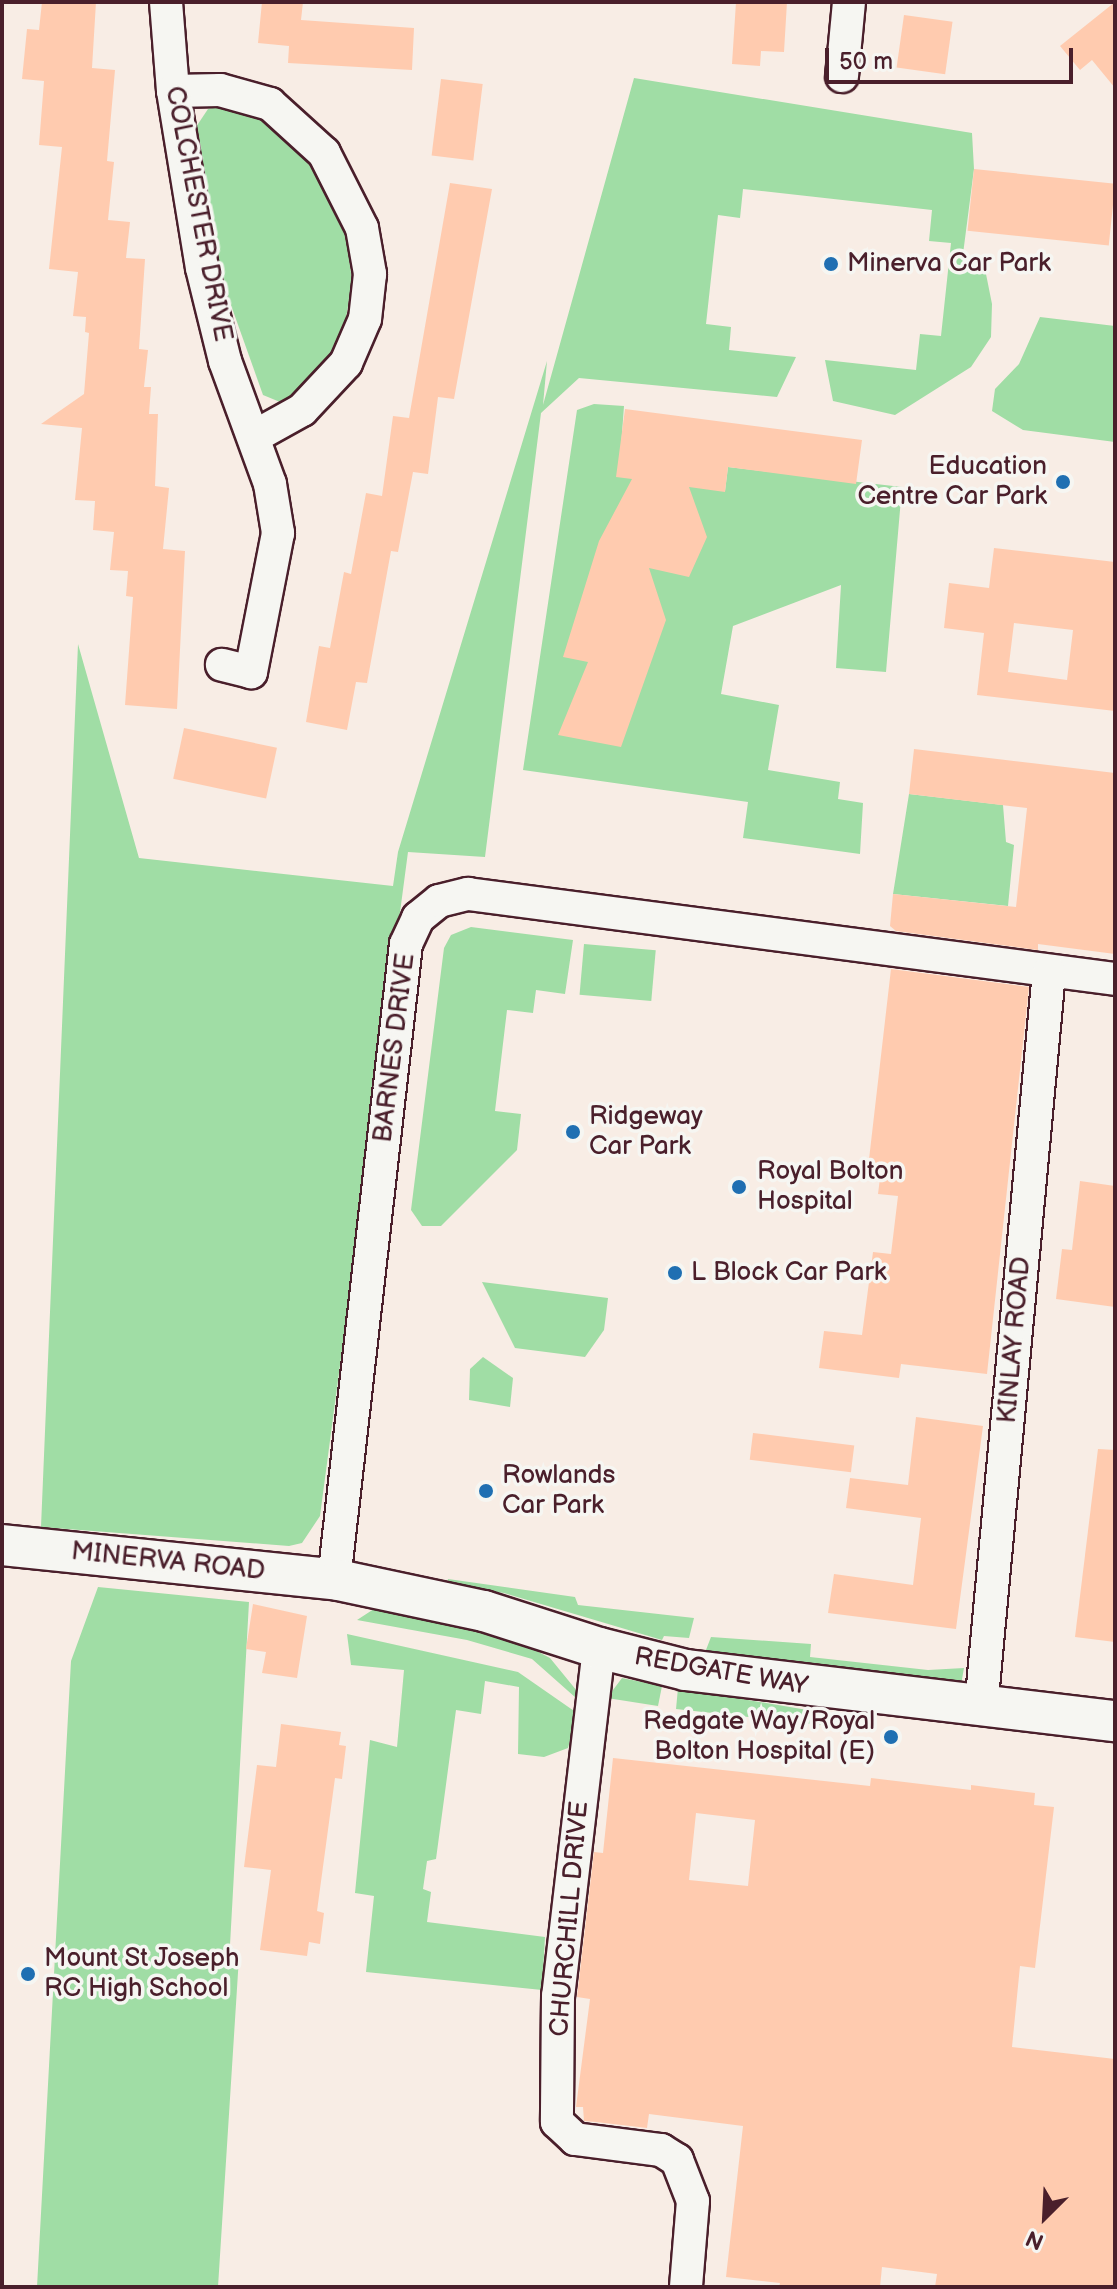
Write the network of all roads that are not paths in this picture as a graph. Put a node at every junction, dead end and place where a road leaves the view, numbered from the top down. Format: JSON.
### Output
{"nodes":[{"id":1,"x":166,"y":2,"type":"edge"},
{"id":2,"x":849,"y":2,"type":"edge"},
{"id":3,"x":842,"y":76,"type":"dead end"},
{"id":4,"x":173,"y":91,"type":"junction"},
{"id":5,"x":255,"y":436,"type":"junction"},
{"id":6,"x":222,"y":665,"type":"dead end"},
{"id":7,"x":1049,"y":972,"type":"junction"},
{"id":8,"x":1115,"y":979,"type":"edge"},
{"id":9,"x":2,"y":1545,"type":"edge"},
{"id":10,"x":334,"y":1580,"type":"junction"},
{"id":11,"x":599,"y":1648,"type":"junction"},
{"id":12,"x":981,"y":1708,"type":"junction"},
{"id":13,"x":1115,"y":1721,"type":"edge"},
{"id":14,"x":686,"y":2287,"type":"edge"}],
"edges":[{"from":1,"to":4,"type":"street","name":"COLCHESTER DRIVE"},
{"from":2,"to":3,"type":"street"},
{"from":4,"to":5,"type":"street","name":"COLCHESTER DRIVE"},
{"from":4,"to":5,"type":"street"},
{"from":5,"to":6,"type":"street","name":"COLCHESTER DRIVE"},
{"from":7,"to":8,"type":"street","name":"BARNES DRIVE"},
{"from":7,"to":10,"type":"street","name":"BARNES DRIVE"},
{"from":7,"to":12,"type":"street","name":"KINLAY ROAD"},
{"from":9,"to":10,"type":"street","name":"MINERVA ROAD"},
{"from":10,"to":11,"type":"street","name":"REDGATE WAY"},
{"from":11,"to":12,"type":"street","name":"REDGATE WAY"},
{"from":11,"to":14,"type":"street","name":"CHURCHILL DRIVE"},
{"from":12,"to":13,"type":"street","name":"REDGATE WAY"}]}
